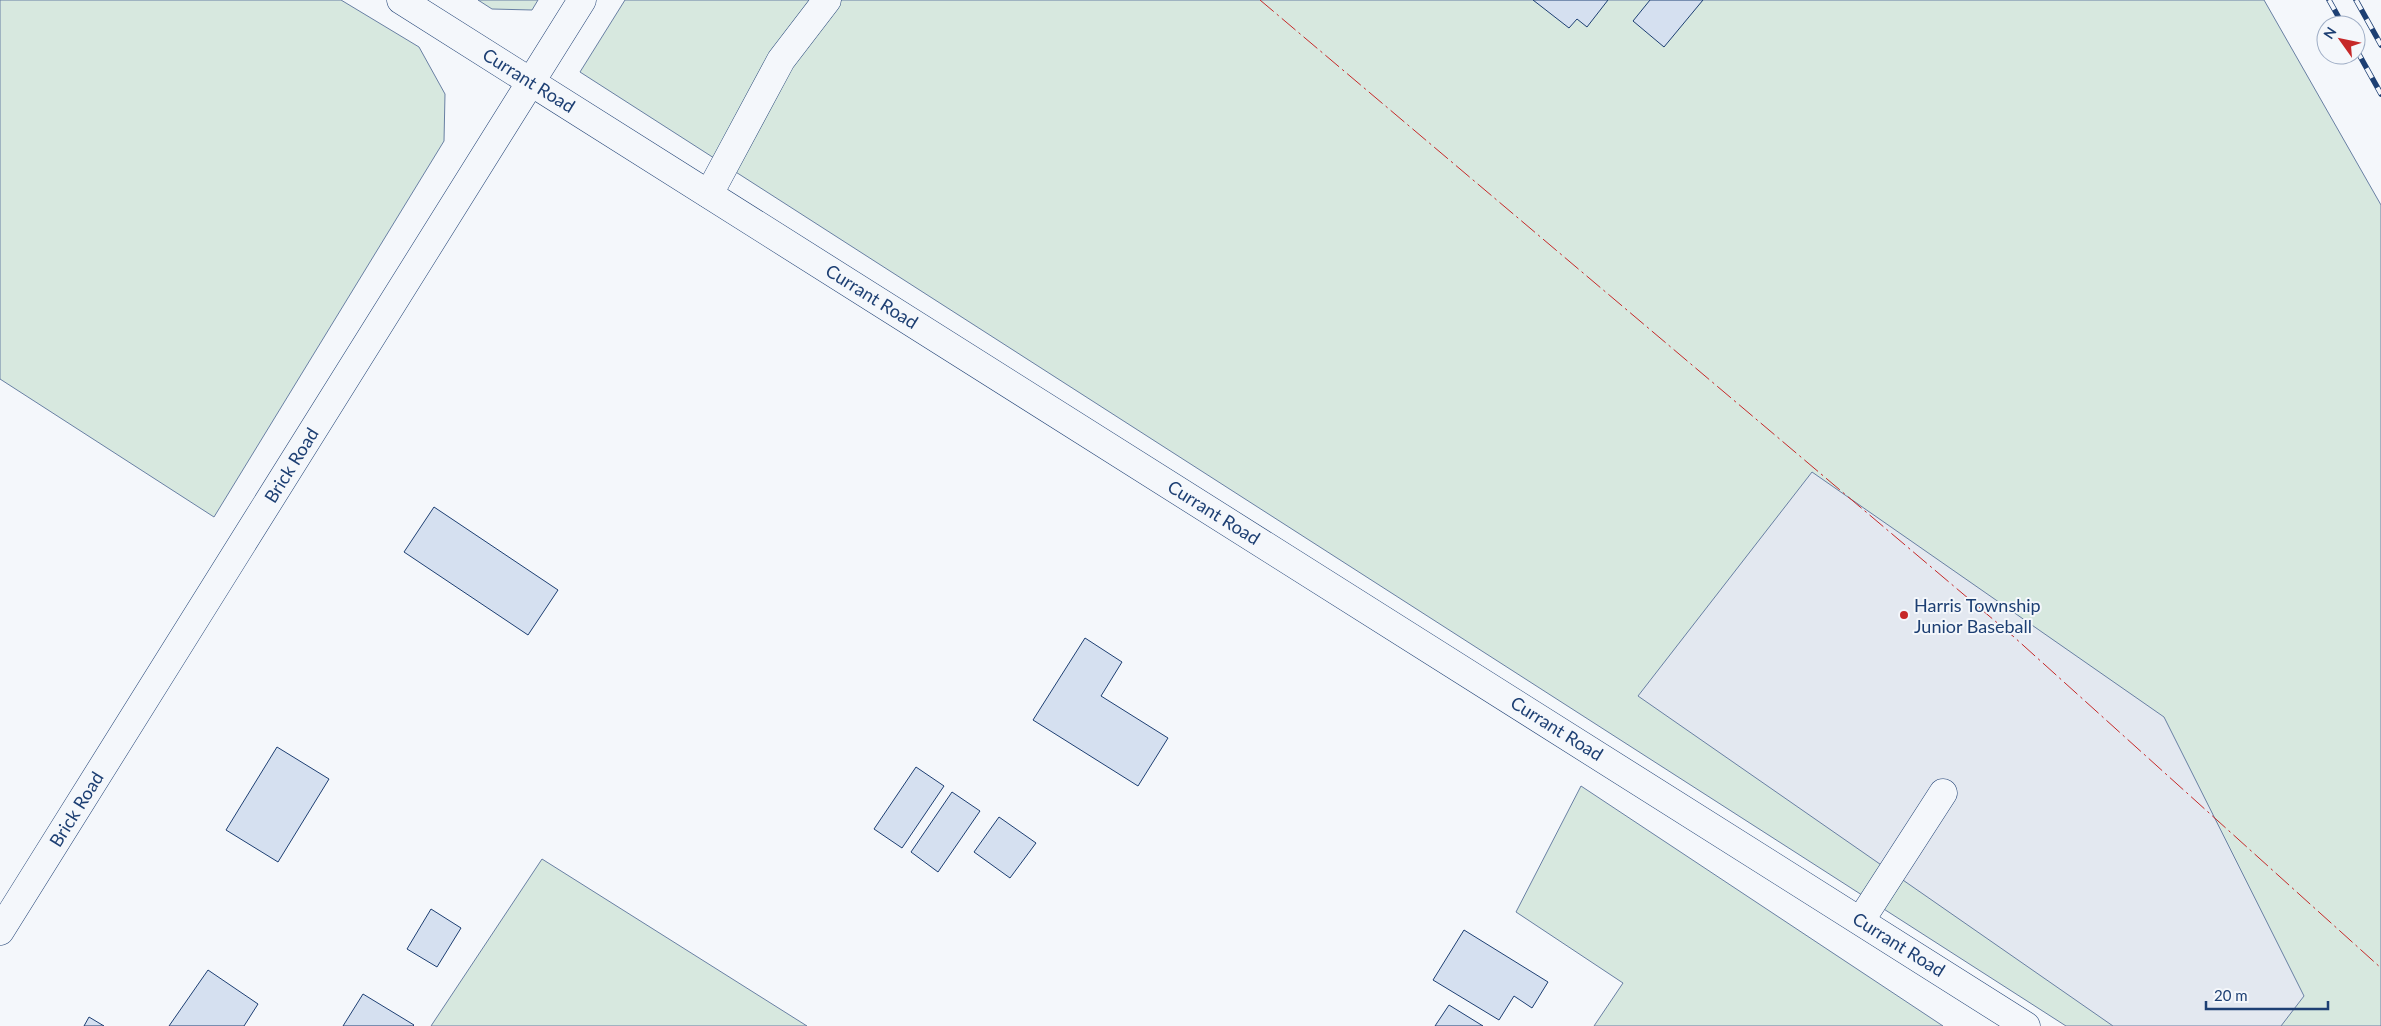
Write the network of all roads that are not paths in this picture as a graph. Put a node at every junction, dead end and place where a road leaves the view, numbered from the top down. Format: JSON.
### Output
{"nodes":[{"id":1,"x":401,"y":0,"type":"edge"},
{"id":2,"x":582,"y":0,"type":"edge"},
{"id":3,"x":827,"y":0,"type":"edge"},
{"id":4,"x":532,"y":82,"type":"junction"},
{"id":5,"x":709,"y":194,"type":"junction"},
{"id":6,"x":1943,"y":793,"type":"dead end"},
{"id":7,"x":1861,"y":920,"type":"junction"},
{"id":8,"x":0,"y":931,"type":"edge"},
{"id":9,"x":2026,"y":1026,"type":"edge"}],
"edges":[{"from":1,"to":4,"type":"street","name":"Currant Road"},
{"from":2,"to":4,"type":"street","name":"Brick Road"},
{"from":3,"to":5,"type":"street"},
{"from":4,"to":5,"type":"street","name":"Currant Road"},
{"from":4,"to":8,"type":"street","name":"Brick Road"},
{"from":5,"to":7,"type":"street","name":"Currant Road"},
{"from":6,"to":7,"type":"street"},
{"from":7,"to":9,"type":"street","name":"Currant Road"}]}
